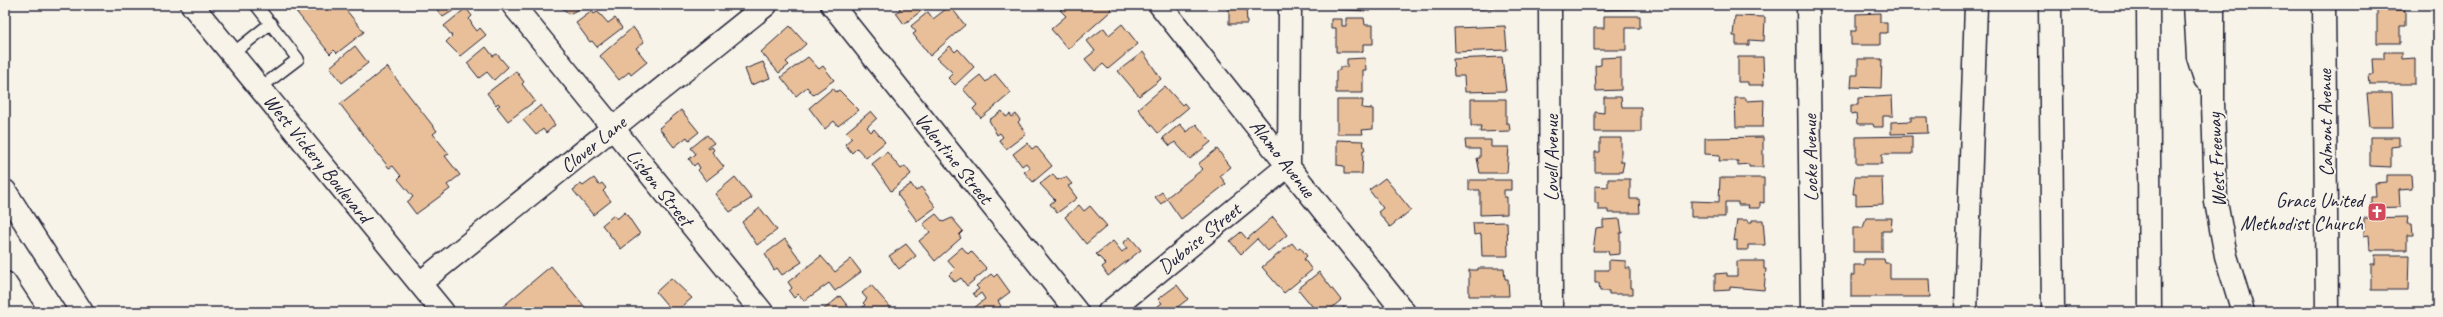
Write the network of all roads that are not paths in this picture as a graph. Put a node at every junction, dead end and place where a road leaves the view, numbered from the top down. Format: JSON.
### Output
{"nodes":[{"id":1,"x":192,"y":5,"type":"edge"},
{"id":2,"x":256,"y":5,"type":"edge"},
{"id":3,"x":513,"y":5,"type":"edge"},
{"id":4,"x":766,"y":5,"type":"edge"},
{"id":5,"x":832,"y":5,"type":"edge"},
{"id":6,"x":1160,"y":5,"type":"edge"},
{"id":7,"x":1290,"y":5,"type":"edge"},
{"id":8,"x":1550,"y":5,"type":"edge"},
{"id":9,"x":1808,"y":5,"type":"edge"},
{"id":10,"x":1976,"y":5,"type":"edge"},
{"id":11,"x":2050,"y":5,"type":"edge"},
{"id":12,"x":2148,"y":5,"type":"edge"},
{"id":13,"x":2194,"y":5,"type":"edge"},
{"id":14,"x":2213,"y":5,"type":"edge"},
{"id":15,"x":2324,"y":5,"type":"edge"},
{"id":16,"x":271,"y":23,"type":"junction"},
{"id":17,"x":232,"y":54,"type":"junction"},
{"id":18,"x":260,"y":88,"type":"junction"},
{"id":19,"x":2213,"y":103,"type":"junction"},
{"id":20,"x":612,"y":128,"type":"junction"},
{"id":21,"x":1289,"y":165,"type":"junction"},
{"id":22,"x":5,"y":191,"type":"edge"},
{"id":23,"x":5,"y":283,"type":"edge"},
{"id":24,"x":420,"y":283,"type":"junction"},
{"id":25,"x":24,"y":312,"type":"edge"},
{"id":26,"x":82,"y":312,"type":"edge"},
{"id":27,"x":443,"y":312,"type":"edge"},
{"id":28,"x":762,"y":312,"type":"edge"},
{"id":29,"x":1077,"y":312,"type":"edge"},
{"id":30,"x":1109,"y":312,"type":"edge"},
{"id":31,"x":1404,"y":312,"type":"edge"},
{"id":32,"x":1551,"y":312,"type":"edge"},
{"id":33,"x":1812,"y":312,"type":"edge"},
{"id":34,"x":1966,"y":312,"type":"edge"},
{"id":35,"x":2053,"y":312,"type":"edge"},
{"id":36,"x":2150,"y":312,"type":"edge"},
{"id":37,"x":2243,"y":312,"type":"edge"},
{"id":38,"x":2327,"y":312,"type":"edge"}],
"edges":[{"from":1,"to":17,"type":"main road","name":"West Vickery Boulevard"},
{"from":2,"to":16,"type":"lane"},
{"from":3,"to":20,"type":"main road","name":"Lisbon Street"},
{"from":4,"to":20,"type":"main road","name":"Clover Lane"},
{"from":5,"to":29,"type":"main road","name":"Valentine Street"},
{"from":6,"to":21,"type":"main road","name":"Alamo Avenue"},
{"from":7,"to":21,"type":"main road"},
{"from":8,"to":32,"type":"main road","name":"Lovell Avenue"},
{"from":9,"to":33,"type":"main road","name":"Locke Avenue"},
{"from":10,"to":34,"type":"main road"},
{"from":11,"to":35,"type":"main road"},
{"from":12,"to":36,"type":"main road"},
{"from":13,"to":19,"type":"main road"},
{"from":14,"to":19,"type":"main road","name":"West Freeway"},
{"from":15,"to":38,"type":"main road","name":"Calmont Avenue"},
{"from":16,"to":17,"type":"lane"},
{"from":16,"to":18,"type":"lane"},
{"from":17,"to":18,"type":"main road","name":"West Vickery Boulevard"},
{"from":18,"to":24,"type":"main road","name":"West Vickery Boulevard"},
{"from":19,"to":37,"type":"main road","name":"West Freeway"},
{"from":20,"to":24,"type":"main road","name":"Clover Lane"},
{"from":20,"to":28,"type":"main road","name":"Lisbon Street"},
{"from":21,"to":30,"type":"main road","name":"Duboise Street"},
{"from":21,"to":31,"type":"main road","name":"Alamo Avenue"},
{"from":22,"to":26,"type":"main road"},
{"from":23,"to":25,"type":"main road"},
{"from":24,"to":27,"type":"main road","name":"West Vickery Boulevard"}]}
